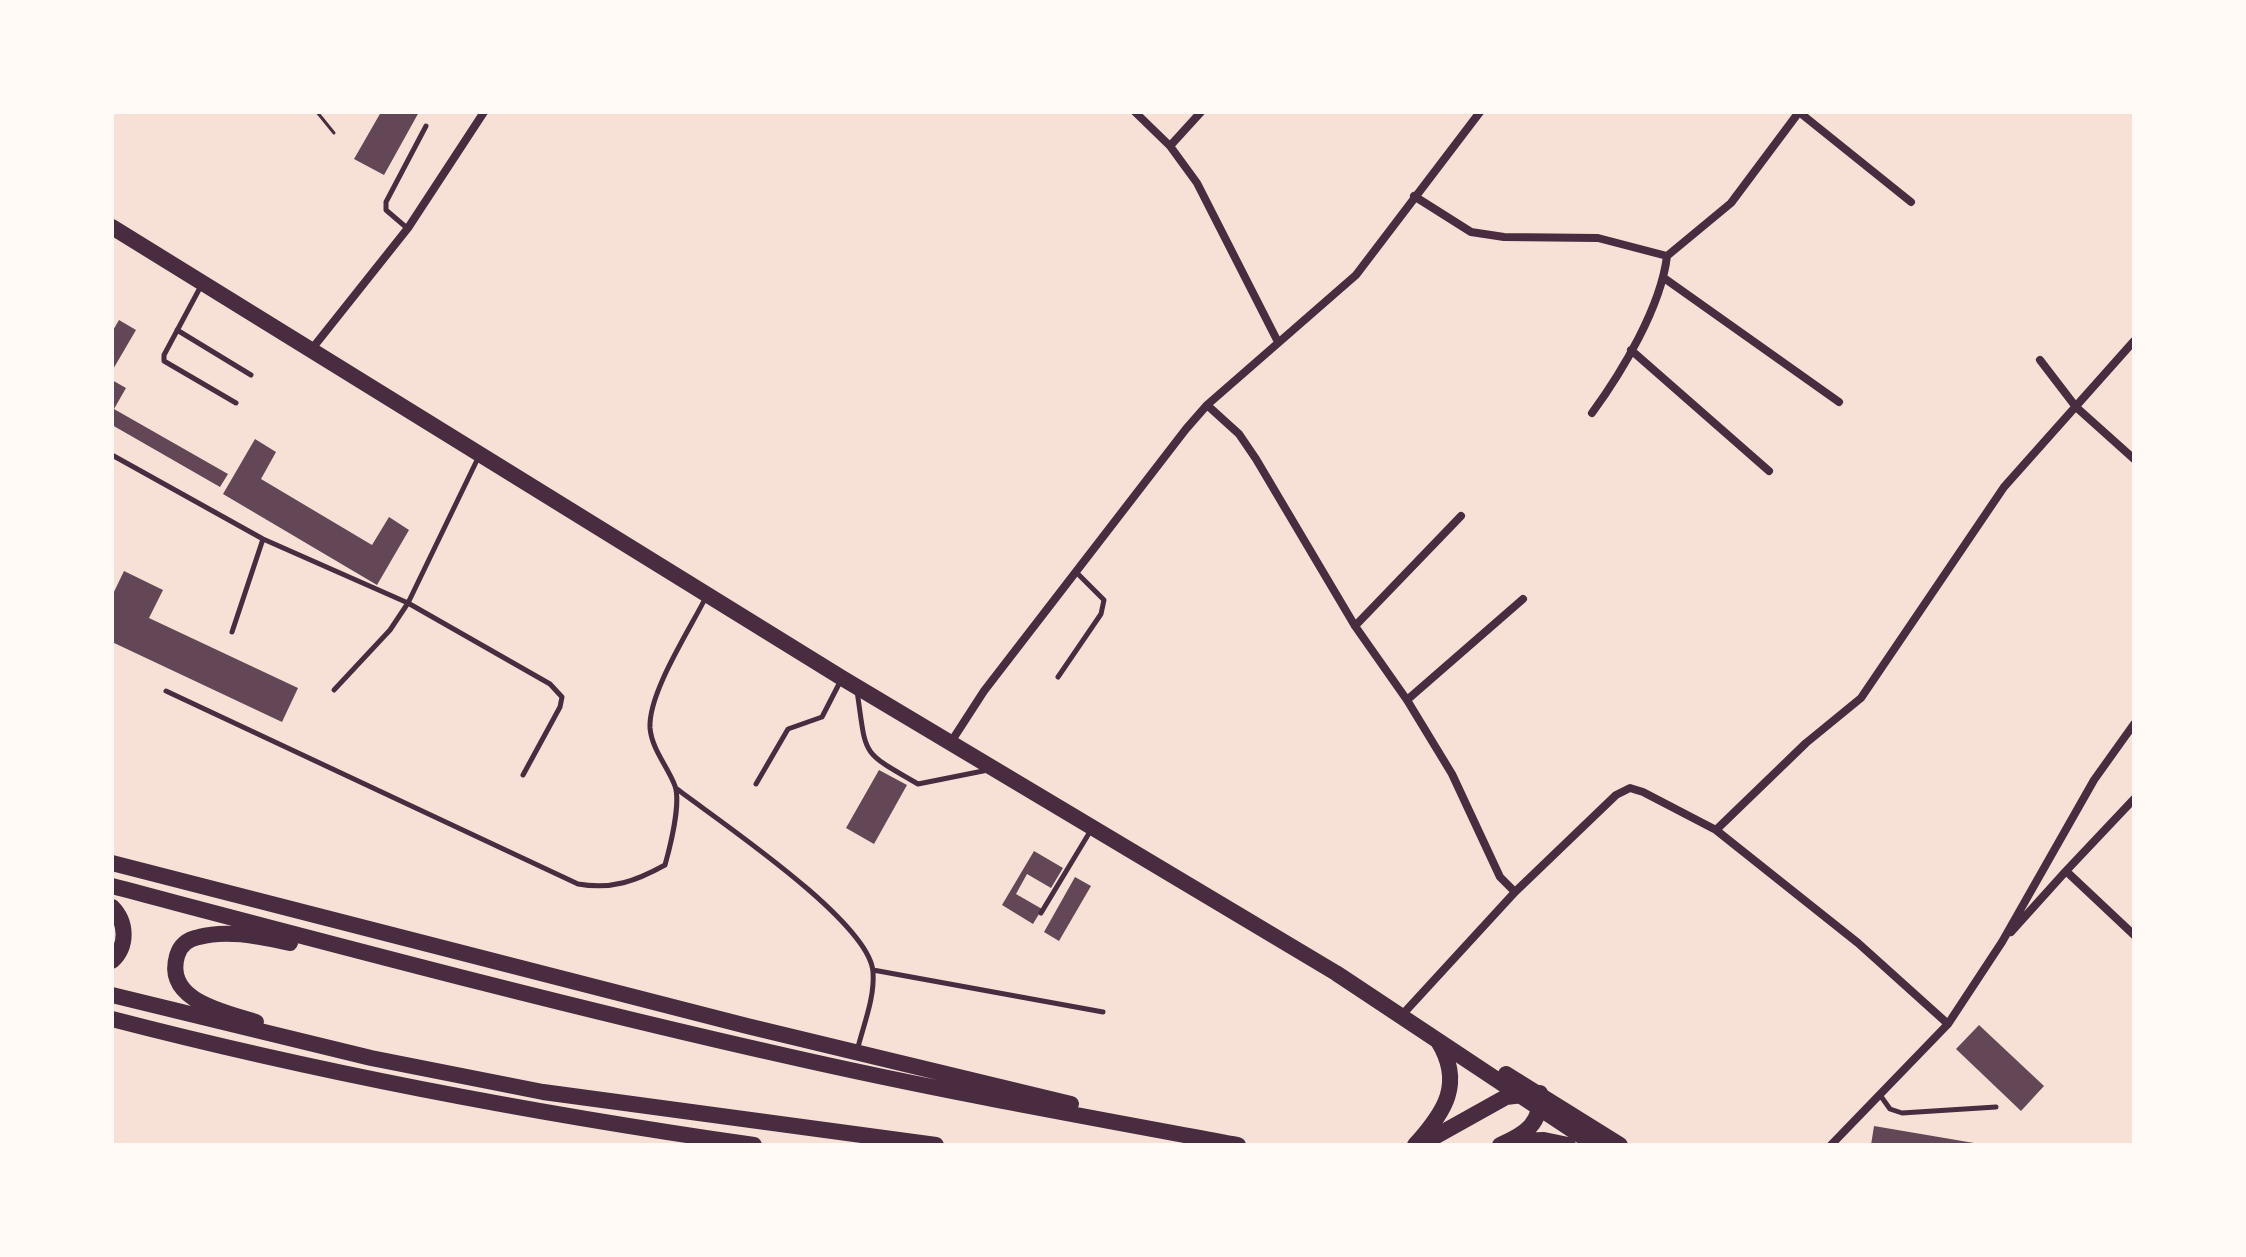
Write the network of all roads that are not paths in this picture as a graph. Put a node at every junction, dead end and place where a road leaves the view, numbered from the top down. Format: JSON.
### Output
{"nodes":[{"id":1,"x":484,"y":112,"type":"edge"},
{"id":2,"x":1135,"y":112,"type":"edge"},
{"id":3,"x":1201,"y":112,"type":"edge"},
{"id":4,"x":1480,"y":112,"type":"edge"},
{"id":5,"x":1799,"y":112,"type":"edge"},
{"id":6,"x":426,"y":126,"type":"dead end"},
{"id":7,"x":1170,"y":146,"type":"junction"},
{"id":8,"x":1414,"y":196,"type":"junction"},
{"id":9,"x":1911,"y":202,"type":"dead end"},
{"id":10,"x":112,"y":227,"type":"edge"},
{"id":11,"x":408,"y":228,"type":"junction"},
{"id":12,"x":1667,"y":256,"type":"junction"},
{"id":13,"x":1664,"y":278,"type":"junction"},
{"id":14,"x":203,"y":284,"type":"junction"},
{"id":15,"x":177,"y":330,"type":"junction"},
{"id":16,"x":2134,"y":341,"type":"edge"},
{"id":17,"x":1278,"y":342,"type":"junction"},
{"id":18,"x":1631,"y":350,"type":"junction"},
{"id":19,"x":310,"y":351,"type":"junction"},
{"id":20,"x":2040,"y":360,"type":"dead end"},
{"id":21,"x":251,"y":375,"type":"dead end"},
{"id":22,"x":1839,"y":402,"type":"dead end"},
{"id":23,"x":236,"y":403,"type":"dead end"},
{"id":24,"x":1207,"y":405,"type":"junction"},
{"id":25,"x":2076,"y":407,"type":"junction"},
{"id":26,"x":1592,"y":413,"type":"dead end"},
{"id":27,"x":112,"y":455,"type":"edge"},
{"id":28,"x":479,"y":455,"type":"junction"},
{"id":29,"x":2134,"y":459,"type":"edge"},
{"id":30,"x":1769,"y":471,"type":"dead end"},
{"id":31,"x":1461,"y":516,"type":"dead end"},
{"id":32,"x":263,"y":539,"type":"junction"},
{"id":33,"x":1077,"y":573,"type":"junction"},
{"id":34,"x":707,"y":595,"type":"junction"},
{"id":35,"x":1523,"y":599,"type":"dead end"},
{"id":36,"x":408,"y":603,"type":"junction"},
{"id":37,"x":1355,"y":626,"type":"junction"},
{"id":38,"x":232,"y":632,"type":"dead end"},
{"id":39,"x":1058,"y":677,"type":"dead end"},
{"id":40,"x":849,"y":682,"type":"junction"},
{"id":41,"x":334,"y":690,"type":"dead end"},
{"id":42,"x":166,"y":691,"type":"dead end"},
{"id":43,"x":1407,"y":700,"type":"junction"},
{"id":44,"x":2134,"y":724,"type":"edge"},
{"id":45,"x":951,"y":742,"type":"junction"},
{"id":46,"x":996,"y":768,"type":"junction"},
{"id":47,"x":523,"y":775,"type":"dead end"},
{"id":48,"x":756,"y":784,"type":"dead end"},
{"id":49,"x":676,"y":788,"type":"junction"},
{"id":50,"x":2134,"y":799,"type":"edge"},
{"id":51,"x":1093,"y":826,"type":"junction"},
{"id":52,"x":1716,"y":830,"type":"junction"},
{"id":53,"x":112,"y":863,"type":"edge"},
{"id":54,"x":2066,"y":871,"type":"junction"},
{"id":55,"x":112,"y":886,"type":"edge"},
{"id":56,"x":1515,"y":892,"type":"junction"},
{"id":57,"x":112,"y":907,"type":"edge"},
{"id":58,"x":1041,"y":913,"type":"dead end"},
{"id":59,"x":2134,"y":935,"type":"edge"},
{"id":60,"x":2002,"y":942,"type":"junction"},
{"id":61,"x":112,"y":961,"type":"edge"},
{"id":62,"x":406,"y":963,"type":"junction"},
{"id":63,"x":873,"y":970,"type":"junction"},
{"id":64,"x":112,"y":995,"type":"edge"},
{"id":65,"x":1103,"y":1012,"type":"dead end"},
{"id":66,"x":112,"y":1019,"type":"edge"},
{"id":67,"x":1408,"y":1019,"type":"junction"},
{"id":68,"x":1948,"y":1024,"type":"junction"},
{"id":69,"x":1437,"y":1040,"type":"junction"},
{"id":70,"x":857,"y":1051,"type":"junction"},
{"id":71,"x":371,"y":1058,"type":"junction"},
{"id":72,"x":1540,"y":1093,"type":"junction"},
{"id":73,"x":1879,"y":1094,"type":"junction"},
{"id":74,"x":1996,"y":1107,"type":"dead end"},
{"id":75,"x":1208,"y":1140,"type":"junction"},
{"id":76,"x":1504,"y":1144,"type":"edge"},
{"id":77,"x":754,"y":1145,"type":"edge"},
{"id":78,"x":936,"y":1145,"type":"edge"},
{"id":79,"x":1238,"y":1145,"type":"edge"},
{"id":80,"x":1418,"y":1145,"type":"edge"},
{"id":81,"x":1568,"y":1145,"type":"edge"},
{"id":82,"x":1595,"y":1145,"type":"edge"},
{"id":83,"x":1620,"y":1145,"type":"edge"},
{"id":84,"x":1831,"y":1145,"type":"edge"}],
"edges":[{"from":1,"to":11,"type":"street"},
{"from":2,"to":7,"type":"street"},
{"from":3,"to":7,"type":"street"},
{"from":4,"to":8,"type":"street"},
{"from":5,"to":9,"type":"street"},
{"from":5,"to":12,"type":"street"},
{"from":6,"to":11,"type":"lane"},
{"from":7,"to":17,"type":"street"},
{"from":8,"to":12,"type":"street"},
{"from":8,"to":17,"type":"street"},
{"from":10,"to":14,"type":"main road"},
{"from":11,"to":19,"type":"street"},
{"from":12,"to":13,"type":"street"},
{"from":13,"to":18,"type":"street"},
{"from":13,"to":22,"type":"street"},
{"from":14,"to":15,"type":"lane"},
{"from":14,"to":19,"type":"main road"},
{"from":15,"to":21,"type":"lane"},
{"from":15,"to":23,"type":"lane"},
{"from":16,"to":25,"type":"street"},
{"from":17,"to":24,"type":"street"},
{"from":18,"to":26,"type":"street"},
{"from":18,"to":30,"type":"street"},
{"from":19,"to":28,"type":"main road"},
{"from":20,"to":25,"type":"street"},
{"from":24,"to":33,"type":"street"},
{"from":24,"to":37,"type":"street"},
{"from":25,"to":29,"type":"street"},
{"from":25,"to":52,"type":"street"},
{"from":27,"to":32,"type":"lane"},
{"from":28,"to":34,"type":"main road"},
{"from":28,"to":36,"type":"lane"},
{"from":31,"to":37,"type":"street"},
{"from":32,"to":36,"type":"lane"},
{"from":32,"to":38,"type":"lane"},
{"from":33,"to":39,"type":"lane"},
{"from":33,"to":45,"type":"street"},
{"from":34,"to":40,"type":"main road"},
{"from":34,"to":49,"type":"lane"},
{"from":35,"to":43,"type":"street"},
{"from":36,"to":41,"type":"lane"},
{"from":36,"to":47,"type":"lane"},
{"from":37,"to":43,"type":"street"},
{"from":40,"to":45,"type":"main road"},
{"from":40,"to":46,"type":"lane"},
{"from":40,"to":48,"type":"lane"},
{"from":42,"to":49,"type":"lane"},
{"from":43,"to":56,"type":"street"},
{"from":44,"to":60,"type":"street"},
{"from":45,"to":46,"type":"main road"},
{"from":46,"to":51,"type":"main road"},
{"from":49,"to":63,"type":"lane"},
{"from":50,"to":54,"type":"street"},
{"from":51,"to":58,"type":"lane"},
{"from":51,"to":67,"type":"main road"},
{"from":52,"to":56,"type":"street"},
{"from":52,"to":68,"type":"street"},
{"from":53,"to":70,"type":"main road"},
{"from":54,"to":59,"type":"street"},
{"from":54,"to":60,"type":"street"},
{"from":55,"to":62,"type":"main road"},
{"from":56,"to":67,"type":"street"},
{"from":57,"to":61,"type":"main road"},
{"from":60,"to":68,"type":"street"},
{"from":62,"to":71,"type":"main road"},
{"from":62,"to":75,"type":"main road"},
{"from":63,"to":65,"type":"lane"},
{"from":63,"to":70,"type":"lane"},
{"from":64,"to":71,"type":"main road"},
{"from":66,"to":77,"type":"main road"},
{"from":67,"to":69,"type":"main road"},
{"from":67,"to":72,"type":"main road"},
{"from":68,"to":73,"type":"street"},
{"from":69,"to":80,"type":"main road"},
{"from":69,"to":82,"type":"main road"},
{"from":70,"to":75,"type":"main road"},
{"from":71,"to":78,"type":"main road"},
{"from":72,"to":76,"type":"main road"},
{"from":72,"to":80,"type":"main road"},
{"from":72,"to":83,"type":"main road"},
{"from":73,"to":74,"type":"lane"},
{"from":73,"to":84,"type":"street"},
{"from":75,"to":79,"type":"main road"},
{"from":76,"to":81,"type":"main road"}]}
